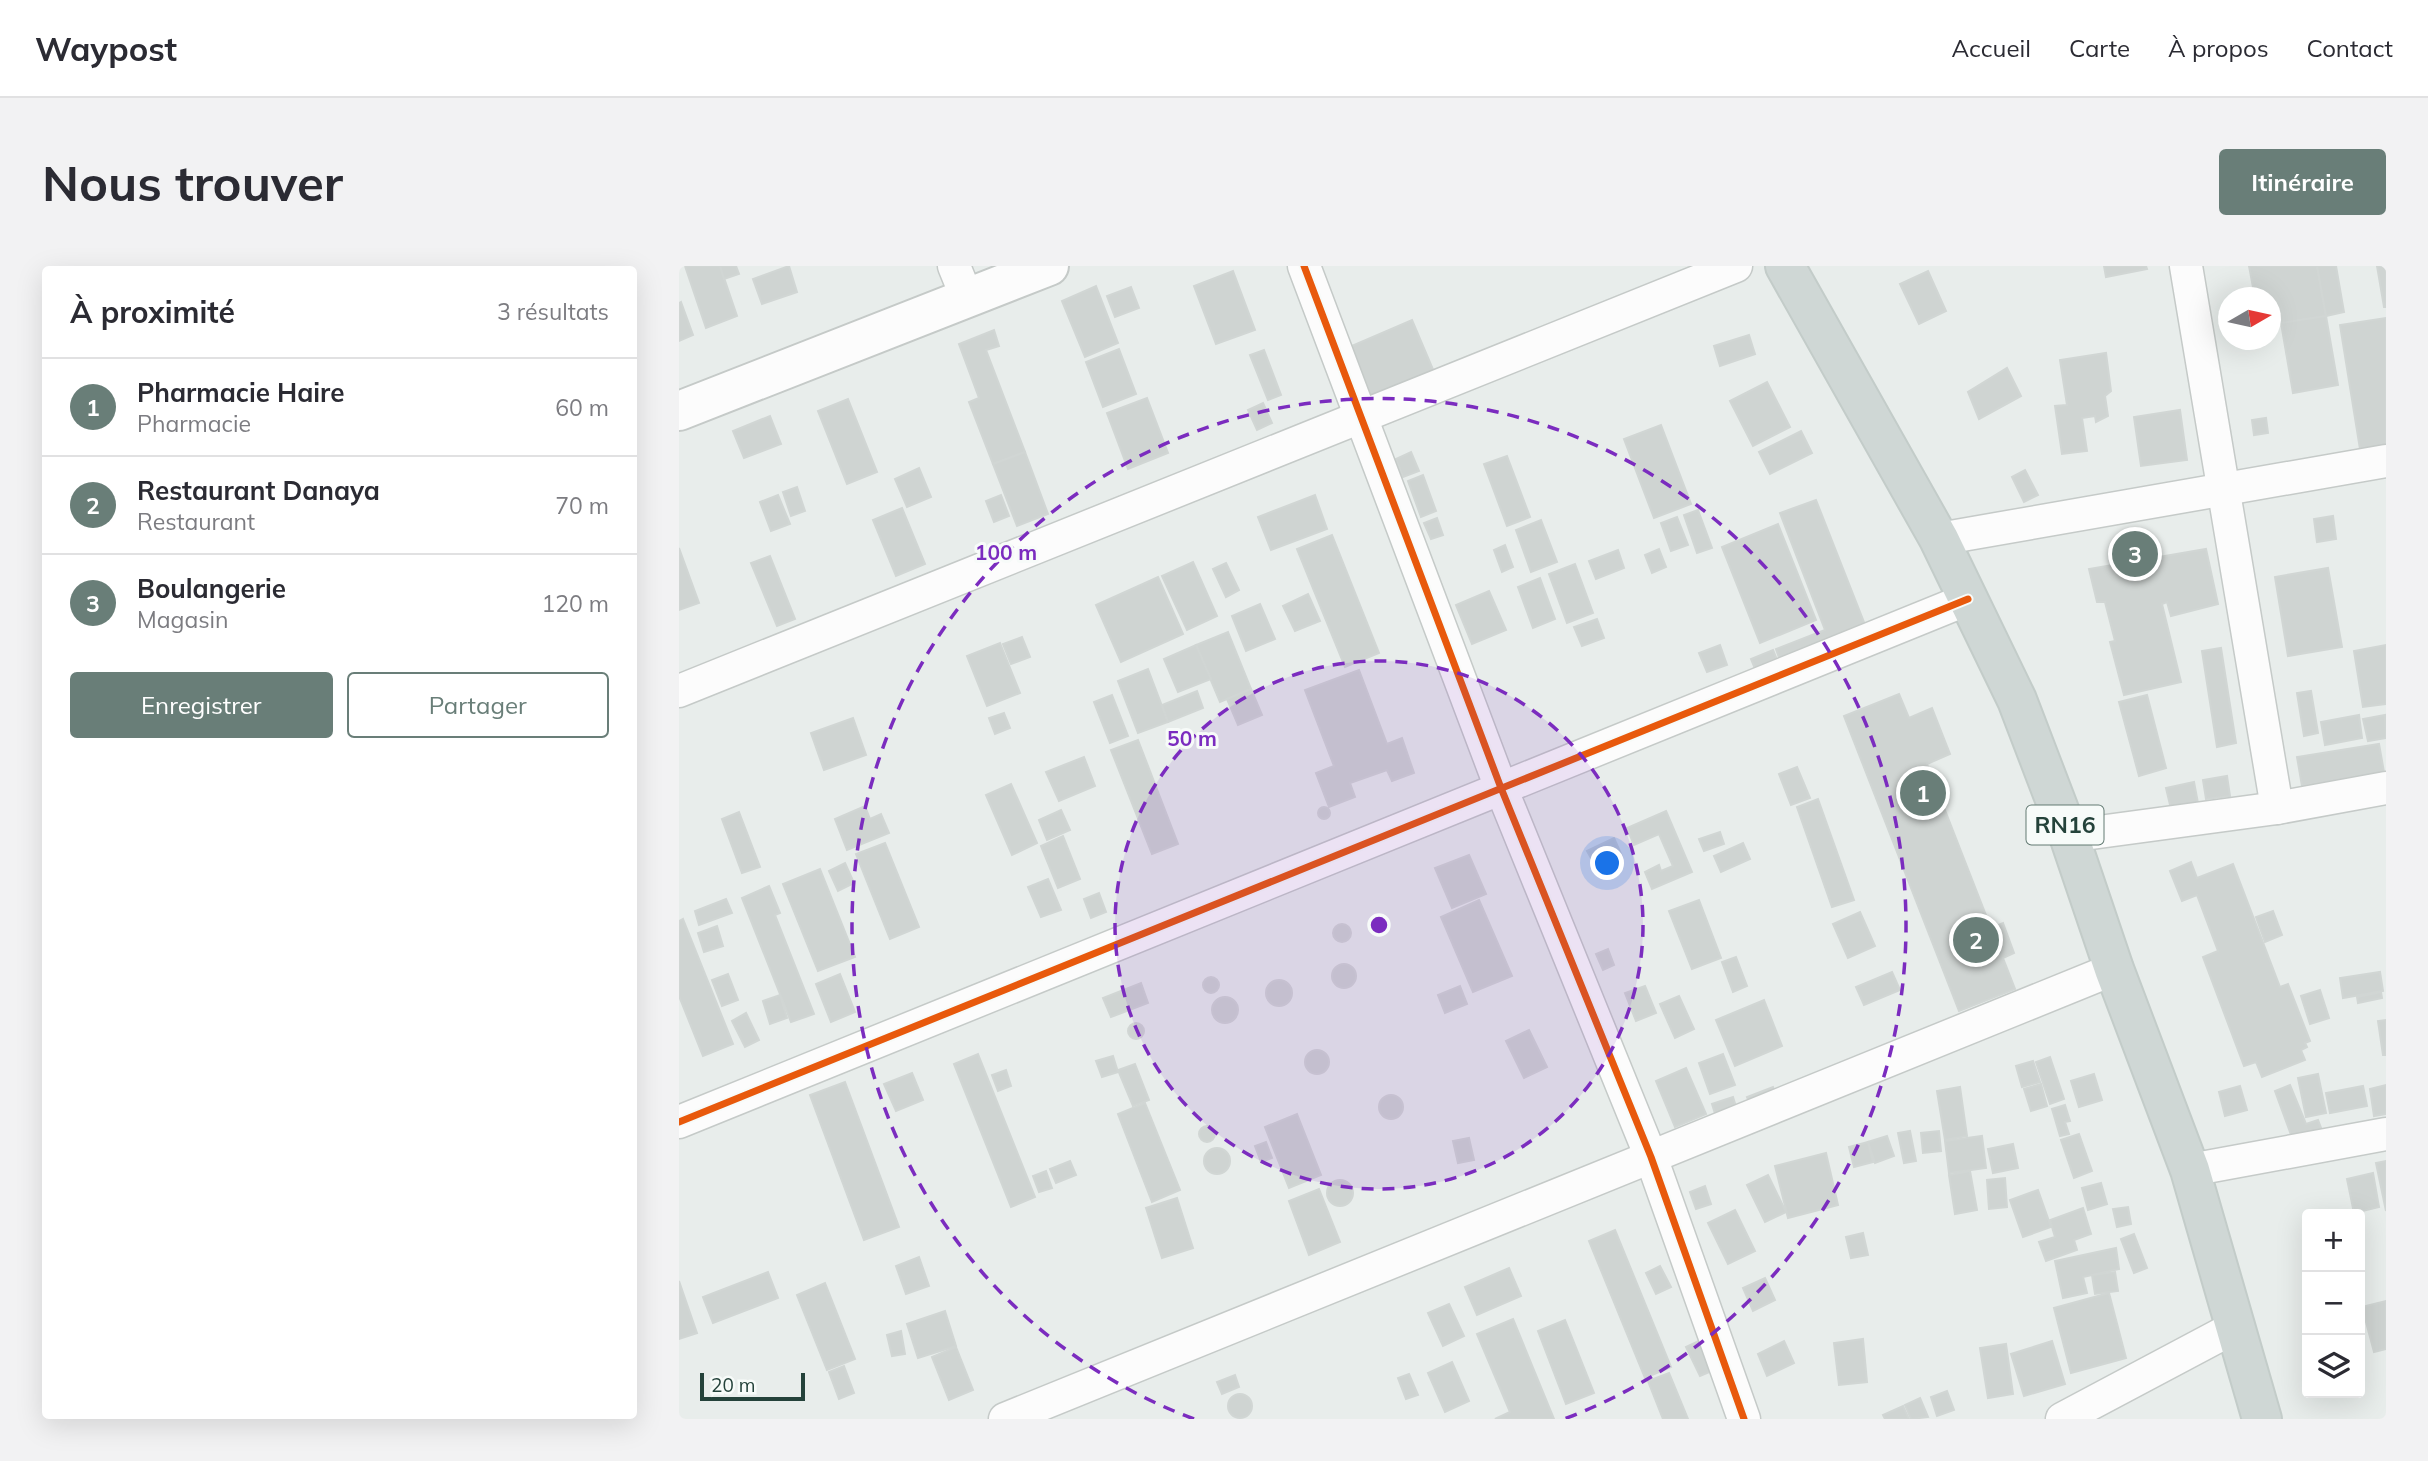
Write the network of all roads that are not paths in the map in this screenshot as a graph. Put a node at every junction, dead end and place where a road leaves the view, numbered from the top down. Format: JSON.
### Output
{"nodes":[{"id":1,"x":1049,"y":266,"type":"edge"},
{"id":2,"x":1304,"y":266,"type":"edge"},
{"id":3,"x":1736,"y":266,"type":"edge"},
{"id":4,"x":1785,"y":266,"type":"edge"},
{"id":5,"x":2186,"y":266,"type":"edge"},
{"id":6,"x":960,"y":282,"type":"edge"},
{"id":7,"x":679,"y":411,"type":"edge"},
{"id":8,"x":1360,"y":416,"type":"junction"},
{"id":9,"x":2386,"y":461,"type":"edge"},
{"id":10,"x":2223,"y":489,"type":"junction"},
{"id":11,"x":1939,"y":539,"type":"junction"},
{"id":12,"x":1968,"y":599,"type":"junction"},
{"id":13,"x":679,"y":691,"type":"edge"},
{"id":14,"x":1501,"y":788,"type":"junction"},
{"id":15,"x":2386,"y":788,"type":"edge"},
{"id":16,"x":2277,"y":808,"type":"junction"},
{"id":17,"x":2069,"y":836,"type":"junction"},
{"id":18,"x":2115,"y":969,"type":"junction"},
{"id":19,"x":679,"y":1122,"type":"edge"},
{"id":20,"x":2386,"y":1134,"type":"edge"},
{"id":21,"x":1651,"y":1157,"type":"junction"},
{"id":22,"x":2190,"y":1170,"type":"junction"},
{"id":23,"x":2237,"y":1326,"type":"junction"},
{"id":24,"x":1005,"y":1419,"type":"edge"},
{"id":25,"x":1744,"y":1419,"type":"edge"},
{"id":26,"x":2062,"y":1419,"type":"edge"},
{"id":27,"x":2262,"y":1419,"type":"edge"}],
"edges":[{"from":1,"to":6,"type":"street"},
{"from":2,"to":8,"type":"street"},
{"from":3,"to":8,"type":"street"},
{"from":4,"to":11,"type":"main road","number":"RN16"},
{"from":5,"to":10,"type":"street"},
{"from":6,"to":7,"type":"street"},
{"from":8,"to":13,"type":"street"},
{"from":8,"to":14,"type":"street"},
{"from":9,"to":10,"type":"street"},
{"from":10,"to":11,"type":"street"},
{"from":10,"to":16,"type":"street"},
{"from":11,"to":12,"type":"main road","number":"RN16"},
{"from":12,"to":14,"type":"street"},
{"from":12,"to":17,"type":"main road","number":"RN16"},
{"from":14,"to":19,"type":"street"},
{"from":14,"to":21,"type":"street"},
{"from":15,"to":16,"type":"street"},
{"from":16,"to":17,"type":"street"},
{"from":17,"to":18,"type":"main road","number":"RN16"},
{"from":18,"to":21,"type":"street"},
{"from":18,"to":22,"type":"main road","number":"RN16"},
{"from":20,"to":22,"type":"street"},
{"from":21,"to":24,"type":"street"},
{"from":21,"to":25,"type":"street"},
{"from":22,"to":23,"type":"main road","number":"RN16"},
{"from":23,"to":26,"type":"street"},
{"from":23,"to":27,"type":"main road","number":"RN16"}]}
